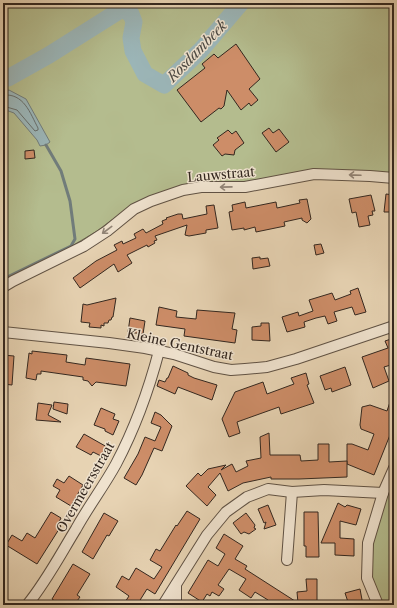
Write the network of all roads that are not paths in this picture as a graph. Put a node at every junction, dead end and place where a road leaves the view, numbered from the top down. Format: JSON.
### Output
{"nodes":[{"id":1,"x":394,"y":178,"type":"edge"},
{"id":2,"x":3,"y":287,"type":"edge"},
{"id":3,"x":394,"y":326,"type":"edge"},
{"id":4,"x":3,"y":332,"type":"edge"},
{"id":5,"x":159,"y":351,"type":"junction"},
{"id":6,"x":394,"y":468,"type":"edge"},
{"id":7,"x":292,"y":492,"type":"junction"},
{"id":8,"x":383,"y":493,"type":"junction"},
{"id":9,"x":287,"y":560,"type":"dead end"},
{"id":10,"x":176,"y":585,"type":"junction"},
{"id":11,"x":26,"y":605,"type":"edge"},
{"id":12,"x":163,"y":605,"type":"edge"},
{"id":13,"x":176,"y":605,"type":"edge"},
{"id":14,"x":378,"y":605,"type":"edge"}],
"edges":[{"from":1,"to":2,"type":"street","name":"Lauwstraat","one_way":true},
{"from":3,"to":5,"type":"street","name":"Kleine Gentstraat"},
{"from":4,"to":5,"type":"street","name":"Kleine Gentstraat"},
{"from":5,"to":11,"type":"street","name":"Overmeersstraat"},
{"from":6,"to":8,"type":"street"},
{"from":7,"to":8,"type":"street"},
{"from":7,"to":9,"type":"street"},
{"from":7,"to":10,"type":"street"},
{"from":8,"to":14,"type":"street"},
{"from":10,"to":12,"type":"street"},
{"from":10,"to":13,"type":"street"}]}
